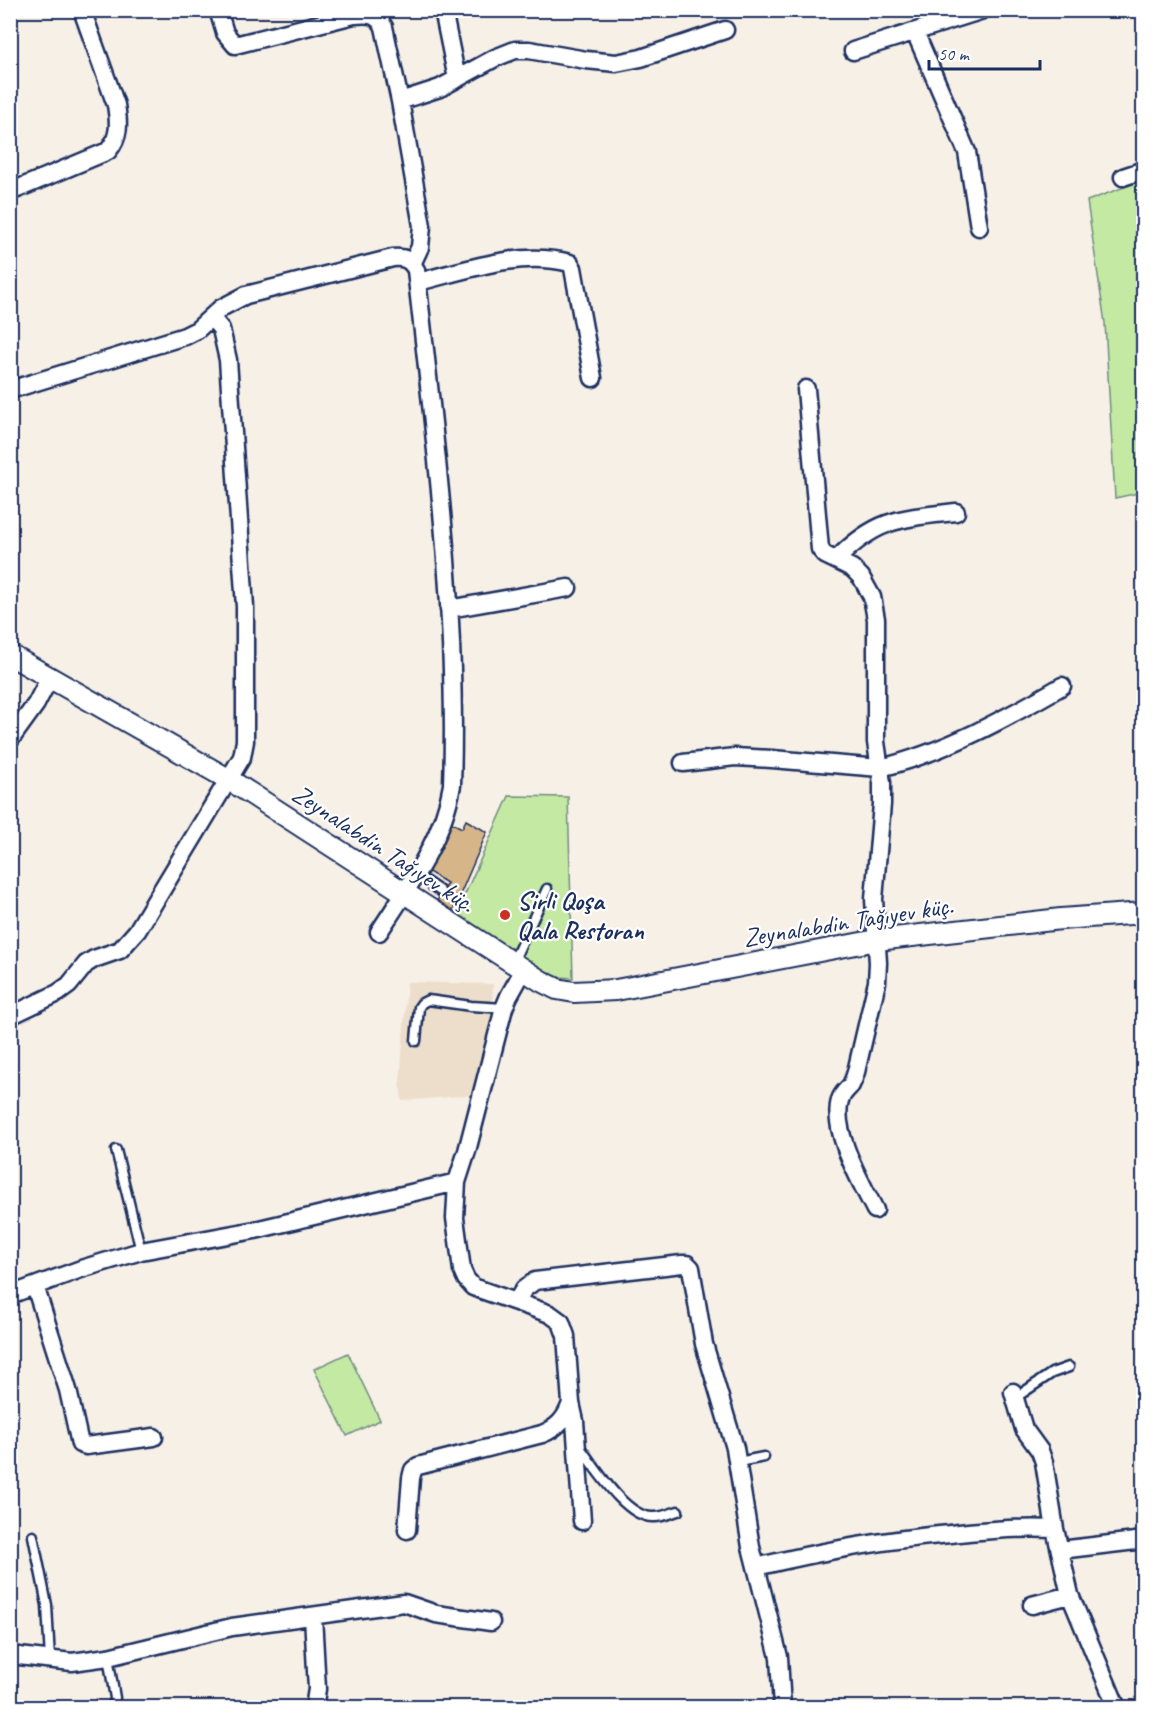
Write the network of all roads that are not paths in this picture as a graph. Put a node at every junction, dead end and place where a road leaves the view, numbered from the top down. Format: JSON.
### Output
{"nodes":[{"id":1,"x":82,"y":10,"type":"edge"},
{"id":2,"x":218,"y":10,"type":"edge"},
{"id":3,"x":443,"y":10,"type":"edge"},
{"id":4,"x":983,"y":10,"type":"edge"},
{"id":5,"x":725,"y":30,"type":"dead end"},
{"id":6,"x":915,"y":32,"type":"junction"},
{"id":7,"x":853,"y":51,"type":"dead end"},
{"id":8,"x":457,"y":79,"type":"junction"},
{"id":9,"x":400,"y":101,"type":"junction"},
{"id":10,"x":1143,"y":170,"type":"edge"},
{"id":11,"x":1123,"y":177,"type":"dead end"},
{"id":12,"x":10,"y":192,"type":"edge"},
{"id":13,"x":979,"y":227,"type":"dead end"},
{"id":14,"x":413,"y":262,"type":"junction"},
{"id":15,"x":418,"y":282,"type":"junction"},
{"id":16,"x":211,"y":317,"type":"junction"},
{"id":17,"x":593,"y":378,"type":"dead end"},
{"id":18,"x":806,"y":389,"type":"dead end"},
{"id":19,"x":10,"y":390,"type":"edge"},
{"id":20,"x":956,"y":512,"type":"dead end"},
{"id":21,"x":837,"y":559,"type":"junction"},
{"id":22,"x":568,"y":588,"type":"dead end"},
{"id":23,"x":449,"y":609,"type":"junction"},
{"id":24,"x":10,"y":655,"type":"edge"},
{"id":25,"x":50,"y":677,"type":"junction"},
{"id":26,"x":1062,"y":686,"type":"dead end"},
{"id":27,"x":10,"y":740,"type":"edge"},
{"id":28,"x":683,"y":763,"type":"dead end"},
{"id":29,"x":880,"y":768,"type":"junction"},
{"id":30,"x":228,"y":779,"type":"junction"},
{"id":31,"x":415,"y":874,"type":"junction"},
{"id":32,"x":547,"y":889,"type":"dead end"},
{"id":33,"x":441,"y":891,"type":"dead end"},
{"id":34,"x":405,"y":892,"type":"junction"},
{"id":35,"x":1143,"y":913,"type":"edge"},
{"id":36,"x":379,"y":933,"type":"dead end"},
{"id":37,"x":877,"y":940,"type":"junction"},
{"id":38,"x":518,"y":968,"type":"junction"},
{"id":39,"x":504,"y":1008,"type":"junction"},
{"id":40,"x":10,"y":1016,"type":"edge"},
{"id":41,"x":416,"y":1041,"type":"dead end"},
{"id":42,"x":116,"y":1150,"type":"dead end"},
{"id":43,"x":457,"y":1182,"type":"junction"},
{"id":44,"x":875,"y":1210,"type":"dead end"},
{"id":45,"x":141,"y":1251,"type":"junction"},
{"id":46,"x":35,"y":1286,"type":"junction"},
{"id":47,"x":10,"y":1294,"type":"edge"},
{"id":48,"x":516,"y":1302,"type":"junction"},
{"id":49,"x":1069,"y":1367,"type":"dead end"},
{"id":50,"x":1014,"y":1395,"type":"joint"},
{"id":51,"x":571,"y":1403,"type":"junction"},
{"id":52,"x":154,"y":1437,"type":"dead end"},
{"id":53,"x":576,"y":1443,"type":"junction"},
{"id":54,"x":764,"y":1456,"type":"dead end"},
{"id":55,"x":738,"y":1461,"type":"junction"},
{"id":56,"x":678,"y":1511,"type":"dead end"},
{"id":57,"x":582,"y":1521,"type":"dead end"},
{"id":58,"x":1055,"y":1529,"type":"junction"},
{"id":59,"x":407,"y":1530,"type":"dead end"},
{"id":60,"x":33,"y":1536,"type":"dead end"},
{"id":61,"x":1143,"y":1540,"type":"edge"},
{"id":62,"x":1060,"y":1551,"type":"junction"},
{"id":63,"x":756,"y":1567,"type":"junction"},
{"id":64,"x":1070,"y":1595,"type":"junction"},
{"id":65,"x":1032,"y":1605,"type":"dead end"},
{"id":66,"x":313,"y":1616,"type":"junction"},
{"id":67,"x":491,"y":1622,"type":"dead end"},
{"id":68,"x":10,"y":1655,"type":"edge"},
{"id":69,"x":108,"y":1658,"type":"junction"},
{"id":70,"x":50,"y":1660,"type":"junction"},
{"id":71,"x":109,"y":1707,"type":"edge"},
{"id":72,"x":314,"y":1707,"type":"edge"},
{"id":73,"x":782,"y":1707,"type":"edge"},
{"id":74,"x":1117,"y":1707,"type":"edge"}],
"edges":[{"from":1,"to":12,"type":"street"},
{"from":2,"to":9,"type":"street"},
{"from":3,"to":8,"type":"street"},
{"from":4,"to":6,"type":"street"},
{"from":5,"to":8,"type":"street"},
{"from":6,"to":7,"type":"street"},
{"from":6,"to":13,"type":"street"},
{"from":8,"to":9,"type":"street"},
{"from":9,"to":14,"type":"street"},
{"from":10,"to":11,"type":"street"},
{"from":14,"to":15,"type":"street"},
{"from":14,"to":16,"type":"street"},
{"from":15,"to":17,"type":"street"},
{"from":15,"to":23,"type":"street"},
{"from":16,"to":19,"type":"street"},
{"from":16,"to":30,"type":"street"},
{"from":18,"to":21,"type":"street"},
{"from":20,"to":21,"type":"street"},
{"from":21,"to":29,"type":"street"},
{"from":22,"to":23,"type":"street"},
{"from":23,"to":31,"type":"street"},
{"from":24,"to":25,"type":"street","name":"Zeynalabdin Tağıyev küç."},
{"from":25,"to":27,"type":"street"},
{"from":25,"to":30,"type":"street","name":"Zeynalabdin Tağıyev küç."},
{"from":26,"to":29,"type":"street"},
{"from":28,"to":29,"type":"street"},
{"from":29,"to":37,"type":"street"},
{"from":30,"to":34,"type":"street","name":"Zeynalabdin Tağıyev küç."},
{"from":30,"to":40,"type":"street"},
{"from":31,"to":33,"type":"lane"},
{"from":31,"to":34,"type":"street"},
{"from":32,"to":38,"type":"lane"},
{"from":34,"to":36,"type":"street"},
{"from":34,"to":38,"type":"street","name":"Zeynalabdin Tağıyev küç."},
{"from":35,"to":37,"type":"street","name":"Zeynalabdin Tağıyev küç."},
{"from":37,"to":38,"type":"street","name":"Zeynalabdin Tağıyev küç."},
{"from":37,"to":44,"type":"street"},
{"from":38,"to":39,"type":"street"},
{"from":39,"to":41,"type":"lane"},
{"from":39,"to":43,"type":"street"},
{"from":42,"to":45,"type":"lane"},
{"from":43,"to":45,"type":"street"},
{"from":43,"to":48,"type":"street"},
{"from":45,"to":46,"type":"street"},
{"from":46,"to":47,"type":"street"},
{"from":46,"to":52,"type":"street"},
{"from":48,"to":51,"type":"street"},
{"from":48,"to":55,"type":"street"},
{"from":49,"to":50,"type":"lane"},
{"from":50,"to":58,"type":"street"},
{"from":51,"to":53,"type":"street"},
{"from":51,"to":59,"type":"street"},
{"from":53,"to":56,"type":"lane"},
{"from":53,"to":57,"type":"street"},
{"from":54,"to":55,"type":"lane"},
{"from":55,"to":63,"type":"street"},
{"from":58,"to":62,"type":"street"},
{"from":58,"to":63,"type":"street"},
{"from":60,"to":70,"type":"lane"},
{"from":61,"to":62,"type":"street"},
{"from":62,"to":64,"type":"street"},
{"from":63,"to":73,"type":"street"},
{"from":64,"to":65,"type":"street"},
{"from":64,"to":74,"type":"street"},
{"from":66,"to":67,"type":"street"},
{"from":66,"to":69,"type":"street"},
{"from":66,"to":72,"type":"street"},
{"from":68,"to":70,"type":"street"},
{"from":69,"to":70,"type":"street"},
{"from":69,"to":71,"type":"lane"}]}
